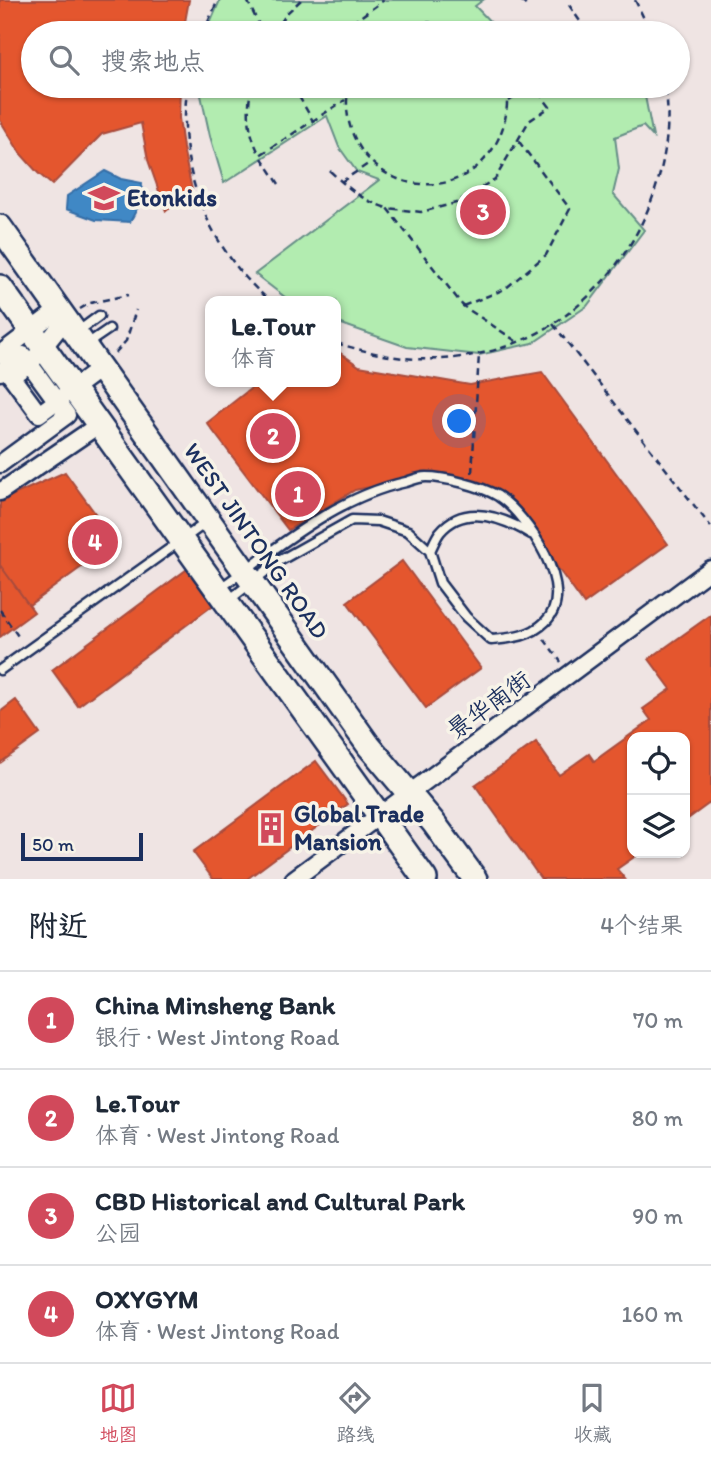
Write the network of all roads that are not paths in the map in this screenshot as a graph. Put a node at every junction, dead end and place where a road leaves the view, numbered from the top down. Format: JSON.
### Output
{"nodes":[{"id":1,"x":0,"y":227,"type":"edge"},
{"id":2,"x":0,"y":288,"type":"edge"},
{"id":3,"x":99,"y":316,"type":"dead end"},
{"id":4,"x":71,"y":327,"type":"junction"},
{"id":5,"x":109,"y":329,"type":"dead end"},
{"id":6,"x":35,"y":347,"type":"junction"},
{"id":7,"x":0,"y":354,"type":"edge"},
{"id":8,"x":101,"y":368,"type":"junction"},
{"id":9,"x":0,"y":372,"type":"edge"},
{"id":10,"x":65,"y":395,"type":"junction"},
{"id":11,"x":91,"y":430,"type":"dead end"},
{"id":12,"x":0,"y":464,"type":"edge"},
{"id":13,"x":0,"y":492,"type":"edge"},
{"id":14,"x":210,"y":520,"type":"junction"},
{"id":15,"x":533,"y":536,"type":"junction"},
{"id":16,"x":182,"y":540,"type":"junction"},
{"id":17,"x":430,"y":551,"type":"junction"},
{"id":18,"x":711,"y":569,"type":"edge"},
{"id":19,"x":248,"y":577,"type":"junction"},
{"id":20,"x":222,"y":596,"type":"junction"},
{"id":21,"x":0,"y":670,"type":"edge"},
{"id":22,"x":409,"y":793,"type":"junction"},
{"id":23,"x":379,"y":815,"type":"junction"},
{"id":24,"x":294,"y":879,"type":"edge"},
{"id":25,"x":425,"y":879,"type":"edge"},
{"id":26,"x":475,"y":879,"type":"edge"}],
"edges":[{"from":1,"to":4,"type":"main road","name":"WEST JINTONG ROAD"},
{"from":2,"to":6,"type":"main road"},
{"from":3,"to":4,"type":"lane"},
{"from":4,"to":5,"type":"lane"},
{"from":4,"to":6,"type":"street"},
{"from":4,"to":8,"type":"main road","name":"WEST JINTONG ROAD"},
{"from":6,"to":7,"type":"street"},
{"from":6,"to":9,"type":"street"},
{"from":6,"to":10,"type":"main road"},
{"from":6,"to":10,"type":"street"},
{"from":8,"to":10,"type":"street"},
{"from":8,"to":14,"type":"main road","name":"WEST JINTONG ROAD"},
{"from":10,"to":12,"type":"street"},
{"from":10,"to":16,"type":"main road"},
{"from":11,"to":13,"type":"street"},
{"from":14,"to":16,"type":"lane"},
{"from":14,"to":19,"type":"main road","name":"WEST JINTONG ROAD"},
{"from":15,"to":17,"type":"lane"},
{"from":15,"to":17,"type":"lane"},
{"from":15,"to":19,"type":"lane"},
{"from":16,"to":20,"type":"main road"},
{"from":16,"to":21,"type":"lane"},
{"from":17,"to":19,"type":"lane"},
{"from":18,"to":22,"type":"street","name":"景华南街"},
{"from":19,"to":20,"type":"lane"},
{"from":19,"to":20,"type":"lane"},
{"from":19,"to":22,"type":"main road","name":"WEST JINTONG ROAD"},
{"from":20,"to":23,"type":"main road"},
{"from":22,"to":23,"type":"street","name":"景华南街"},
{"from":22,"to":26,"type":"main road","name":"WEST JINTONG ROAD"},
{"from":23,"to":24,"type":"street","name":"景华南街"},
{"from":23,"to":25,"type":"main road"}]}
